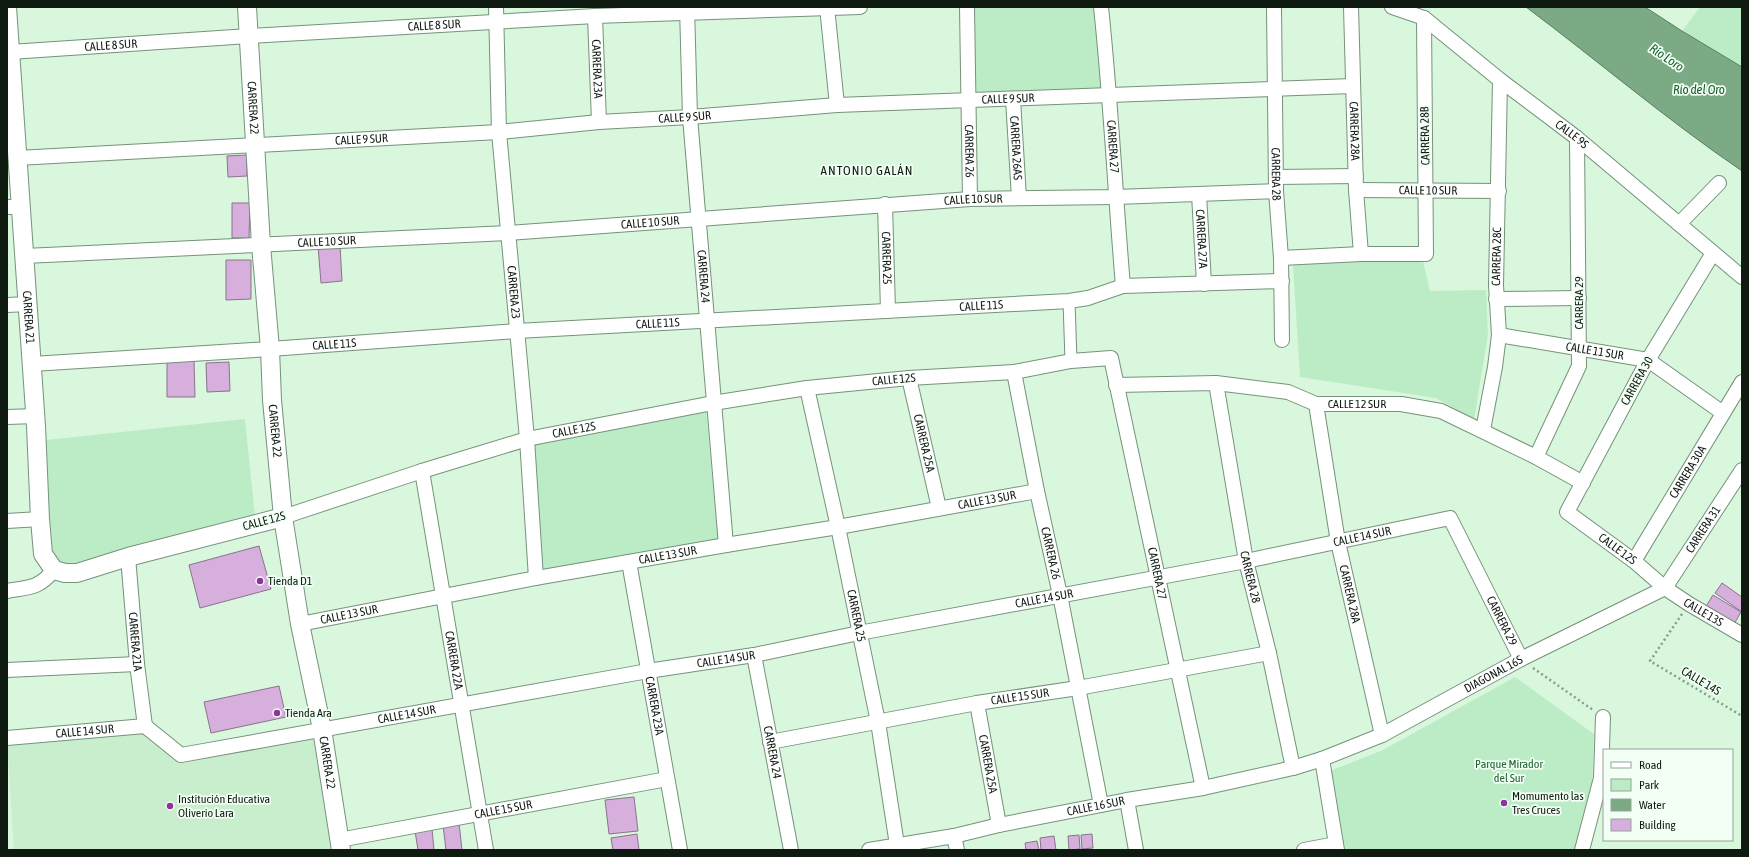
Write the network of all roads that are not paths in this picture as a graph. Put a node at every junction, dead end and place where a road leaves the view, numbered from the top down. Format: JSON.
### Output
{"nodes":[{"id":1,"x":7,"y":7,"type":"edge"},
{"id":2,"x":247,"y":7,"type":"edge"},
{"id":3,"x":496,"y":7,"type":"edge"},
{"id":4,"x":827,"y":7,"type":"edge"},
{"id":5,"x":860,"y":7,"type":"edge"},
{"id":6,"x":967,"y":7,"type":"edge"},
{"id":7,"x":1101,"y":7,"type":"edge"},
{"id":8,"x":1274,"y":7,"type":"edge"},
{"id":9,"x":1351,"y":7,"type":"edge"},
{"id":10,"x":1392,"y":7,"type":"edge"},
{"id":11,"x":687,"y":9,"type":"edge"},
{"id":12,"x":595,"y":16,"type":"junction"},
{"id":13,"x":1424,"y":18,"type":"junction"},
{"id":14,"x":497,"y":23,"type":"junction"},
{"id":15,"x":249,"y":36,"type":"junction"},
{"id":16,"x":10,"y":52,"type":"junction"},
{"id":17,"x":1500,"y":80,"type":"junction"},
{"id":18,"x":1353,"y":86,"type":"junction"},
{"id":19,"x":1275,"y":89,"type":"junction"},
{"id":20,"x":1110,"y":94,"type":"junction"},
{"id":21,"x":10,"y":98,"type":"edge"},
{"id":22,"x":1013,"y":99,"type":"junction"},
{"id":23,"x":969,"y":100,"type":"junction"},
{"id":24,"x":837,"y":105,"type":"junction"},
{"id":25,"x":690,"y":117,"type":"junction"},
{"id":26,"x":599,"y":122,"type":"junction"},
{"id":27,"x":499,"y":132,"type":"junction"},
{"id":28,"x":1577,"y":138,"type":"junction"},
{"id":29,"x":255,"y":144,"type":"junction"},
{"id":30,"x":17,"y":158,"type":"junction"},
{"id":31,"x":1356,"y":183,"type":"junction"},
{"id":32,"x":1719,"y":183,"type":"dead end"},
{"id":33,"x":1276,"y":184,"type":"junction"},
{"id":34,"x":1425,"y":190,"type":"junction"},
{"id":35,"x":1499,"y":191,"type":"junction"},
{"id":36,"x":1199,"y":194,"type":"junction"},
{"id":37,"x":1116,"y":197,"type":"junction"},
{"id":38,"x":1019,"y":198,"type":"junction"},
{"id":39,"x":970,"y":199,"type":"junction"},
{"id":40,"x":885,"y":204,"type":"junction"},
{"id":41,"x":14,"y":207,"type":"edge"},
{"id":42,"x":698,"y":218,"type":"junction"},
{"id":43,"x":1680,"y":224,"type":"junction"},
{"id":44,"x":508,"y":233,"type":"junction"},
{"id":45,"x":261,"y":245,"type":"junction"},
{"id":46,"x":1714,"y":253,"type":"junction"},
{"id":47,"x":1361,"y":254,"type":"junction"},
{"id":48,"x":25,"y":256,"type":"junction"},
{"id":49,"x":1281,"y":258,"type":"junction"},
{"id":50,"x":1742,"y":277,"type":"edge"},
{"id":51,"x":1282,"y":280,"type":"junction"},
{"id":52,"x":1204,"y":284,"type":"junction"},
{"id":53,"x":1123,"y":286,"type":"junction"},
{"id":54,"x":1579,"y":298,"type":"junction"},
{"id":55,"x":1496,"y":299,"type":"junction"},
{"id":56,"x":1069,"y":301,"type":"junction"},
{"id":57,"x":28,"y":304,"type":"junction"},
{"id":58,"x":7,"y":305,"type":"edge"},
{"id":59,"x":888,"y":311,"type":"junction"},
{"id":60,"x":706,"y":320,"type":"junction"},
{"id":61,"x":517,"y":331,"type":"junction"},
{"id":62,"x":1499,"y":335,"type":"junction"},
{"id":63,"x":1282,"y":340,"type":"dead end"},
{"id":64,"x":1579,"y":348,"type":"junction"},
{"id":65,"x":270,"y":349,"type":"junction"},
{"id":66,"x":1111,"y":358,"type":"joint"},
{"id":67,"x":1648,"y":360,"type":"junction"},
{"id":68,"x":1071,"y":361,"type":"junction"},
{"id":69,"x":32,"y":364,"type":"junction"},
{"id":70,"x":1014,"y":372,"type":"junction"},
{"id":71,"x":909,"y":378,"type":"junction"},
{"id":72,"x":1742,"y":382,"type":"edge"},
{"id":73,"x":1216,"y":383,"type":"junction"},
{"id":74,"x":1116,"y":384,"type":"junction"},
{"id":75,"x":807,"y":388,"type":"junction"},
{"id":76,"x":713,"y":403,"type":"junction"},
{"id":77,"x":1316,"y":404,"type":"junction"},
{"id":78,"x":1723,"y":413,"type":"junction"},
{"id":79,"x":36,"y":416,"type":"junction"},
{"id":80,"x":7,"y":417,"type":"edge"},
{"id":81,"x":1483,"y":430,"type":"junction"},
{"id":82,"x":527,"y":439,"type":"junction"},
{"id":83,"x":1536,"y":457,"type":"junction"},
{"id":84,"x":1742,"y":470,"type":"edge"},
{"id":85,"x":422,"y":471,"type":"junction"},
{"id":86,"x":1583,"y":482,"type":"junction"},
{"id":87,"x":1037,"y":491,"type":"junction"},
{"id":88,"x":939,"y":508,"type":"junction"},
{"id":89,"x":1567,"y":512,"type":"joint"},
{"id":90,"x":283,"y":517,"type":"junction"},
{"id":91,"x":1450,"y":518,"type":"joint"},
{"id":92,"x":40,"y":519,"type":"junction"},
{"id":93,"x":7,"y":521,"type":"edge"},
{"id":94,"x":838,"y":527,"type":"junction"},
{"id":95,"x":1338,"y":542,"type":"junction"},
{"id":96,"x":726,"y":545,"type":"junction"},
{"id":97,"x":128,"y":557,"type":"junction"},
{"id":98,"x":1246,"y":561,"type":"junction"},
{"id":99,"x":1634,"y":561,"type":"junction"},
{"id":100,"x":629,"y":562,"type":"junction"},
{"id":101,"x":54,"y":570,"type":"junction"},
{"id":102,"x":1157,"y":576,"type":"junction"},
{"id":103,"x":536,"y":578,"type":"junction"},
{"id":104,"x":1665,"y":588,"type":"junction"},
{"id":105,"x":7,"y":591,"type":"edge"},
{"id":106,"x":1060,"y":594,"type":"junction"},
{"id":107,"x":443,"y":596,"type":"junction"},
{"id":108,"x":300,"y":624,"type":"junction"},
{"id":109,"x":1741,"y":631,"type":"edge"},
{"id":110,"x":859,"y":633,"type":"junction"},
{"id":111,"x":1269,"y":653,"type":"junction"},
{"id":112,"x":754,"y":655,"type":"junction"},
{"id":113,"x":1521,"y":659,"type":"junction"},
{"id":114,"x":137,"y":664,"type":"junction"},
{"id":115,"x":7,"y":670,"type":"edge"},
{"id":116,"x":648,"y":671,"type":"junction"},
{"id":117,"x":1177,"y":671,"type":"junction"},
{"id":118,"x":1078,"y":688,"type":"junction"},
{"id":119,"x":977,"y":703,"type":"junction"},
{"id":120,"x":462,"y":704,"type":"junction"},
{"id":121,"x":1603,"y":718,"type":"road end"},
{"id":122,"x":878,"y":722,"type":"junction"},
{"id":123,"x":145,"y":726,"type":"junction"},
{"id":124,"x":322,"y":729,"type":"junction"},
{"id":125,"x":1382,"y":735,"type":"junction"},
{"id":126,"x":7,"y":738,"type":"edge"},
{"id":127,"x":770,"y":742,"type":"junction"},
{"id":128,"x":1322,"y":759,"type":"junction"},
{"id":129,"x":1293,"y":768,"type":"junction"},
{"id":130,"x":1602,"y":778,"type":"edge"},
{"id":131,"x":667,"y":779,"type":"junction"},
{"id":132,"x":1203,"y":788,"type":"junction"},
{"id":133,"x":1127,"y":800,"type":"junction"},
{"id":134,"x":1101,"y":805,"type":"junction"},
{"id":135,"x":480,"y":813,"type":"junction"},
{"id":136,"x":999,"y":825,"type":"junction"},
{"id":137,"x":954,"y":836,"type":"junction"},
{"id":138,"x":340,"y":845,"type":"edge"},
{"id":139,"x":897,"y":845,"type":"junction"},
{"id":140,"x":1337,"y":847,"type":"edge"},
{"id":141,"x":486,"y":850,"type":"edge"},
{"id":142,"x":680,"y":850,"type":"edge"},
{"id":143,"x":791,"y":850,"type":"edge"},
{"id":144,"x":873,"y":850,"type":"edge"},
{"id":145,"x":957,"y":850,"type":"edge"},
{"id":146,"x":1136,"y":850,"type":"edge"},
{"id":147,"x":1304,"y":850,"type":"edge"},
{"id":148,"x":1582,"y":850,"type":"edge"}],
"edges":[{"from":1,"to":16,"type":"street","name":"CARRERA 21"},
{"from":2,"to":15,"type":"street","name":"CARRERA 22"},
{"from":3,"to":14,"type":"street","name":"CARRERA 23"},
{"from":4,"to":5,"type":"street","name":"CALLE 8 SUR"},
{"from":4,"to":11,"type":"street","name":"CALLE 8 SUR"},
{"from":4,"to":24,"type":"street"},
{"from":6,"to":23,"type":"street","name":"CARRERA 26"},
{"from":7,"to":20,"type":"street","name":"CARRERA 27"},
{"from":8,"to":19,"type":"street","name":"CARRERA 28"},
{"from":9,"to":18,"type":"street","name":"CARRERA 28A"},
{"from":10,"to":13,"type":"street","name":"CALLE 9S"},
{"from":11,"to":12,"type":"street","name":"CALLE 8 SUR"},
{"from":11,"to":25,"type":"street","name":"CARRERA 24"},
{"from":12,"to":14,"type":"street","name":"CALLE 8 SUR"},
{"from":12,"to":26,"type":"street","name":"CARRERA 23A"},
{"from":13,"to":17,"type":"street","name":"CALLE 9S"},
{"from":13,"to":34,"type":"street","name":"CARRERA 28B"},
{"from":14,"to":15,"type":"street","name":"CALLE 8 SUR"},
{"from":14,"to":27,"type":"street","name":"CARRERA 23"},
{"from":15,"to":16,"type":"street","name":"CALLE 8 SUR"},
{"from":15,"to":29,"type":"street","name":"CARRERA 22"},
{"from":16,"to":21,"type":"street","name":"CARRERA 21"},
{"from":17,"to":28,"type":"street","name":"CALLE 9S"},
{"from":17,"to":35,"type":"street","name":"CARRERA 28C"},
{"from":18,"to":19,"type":"street","name":"CALLE 9 SUR"},
{"from":18,"to":31,"type":"street","name":"CARRERA 28A"},
{"from":19,"to":20,"type":"street","name":"CALLE 9 SUR"},
{"from":19,"to":33,"type":"street","name":"CARRERA 28"},
{"from":20,"to":22,"type":"street","name":"CALLE 9 SUR"},
{"from":20,"to":37,"type":"street","name":"CARRERA 27"},
{"from":21,"to":30,"type":"street","name":"CARRERA 21"},
{"from":22,"to":23,"type":"street","name":"CALLE 9 SUR"},
{"from":22,"to":38,"type":"street","name":"CARRERA 26AS"},
{"from":23,"to":24,"type":"street","name":"CALLE 9 SUR"},
{"from":23,"to":39,"type":"street","name":"CARRERA 26"},
{"from":24,"to":25,"type":"street","name":"CALLE 9 SUR"},
{"from":25,"to":26,"type":"street","name":"CALLE 9 SUR"},
{"from":25,"to":42,"type":"street","name":"CARRERA 24"},
{"from":26,"to":27,"type":"street","name":"CALLE 9 SUR"},
{"from":27,"to":29,"type":"street","name":"CALLE 9 SUR"},
{"from":27,"to":44,"type":"street","name":"CARRERA 23"},
{"from":28,"to":43,"type":"street","name":"CALLE 9S"},
{"from":28,"to":54,"type":"street","name":"CARRERA 29"},
{"from":29,"to":30,"type":"street","name":"CALLE 9 SUR"},
{"from":29,"to":45,"type":"street","name":"CARRERA 22"},
{"from":30,"to":41,"type":"street","name":"CARRERA 21"},
{"from":31,"to":33,"type":"street","name":"CALLE 10 SUR"},
{"from":31,"to":34,"type":"street","name":"CALLE 10 SUR"},
{"from":31,"to":47,"type":"street","name":"CARRERA 28A"},
{"from":32,"to":43,"type":"street"},
{"from":33,"to":36,"type":"street","name":"CALLE 10 SUR"},
{"from":33,"to":49,"type":"street","name":"CARRERA 28"},
{"from":34,"to":35,"type":"street","name":"CALLE 10 SUR"},
{"from":34,"to":47,"type":"street","name":"CARRERA 28B"},
{"from":35,"to":55,"type":"street","name":"CARRERA 28C"},
{"from":36,"to":37,"type":"street","name":"CALLE 10 SUR"},
{"from":36,"to":52,"type":"street","name":"CARRERA 27A"},
{"from":37,"to":38,"type":"street","name":"CALLE 10 SUR"},
{"from":37,"to":53,"type":"street","name":"CARRERA 27"},
{"from":38,"to":39,"type":"street","name":"CALLE 10 SUR"},
{"from":39,"to":40,"type":"street","name":"CALLE 10 SUR"},
{"from":40,"to":42,"type":"street","name":"CALLE 10 SUR"},
{"from":40,"to":59,"type":"street","name":"CARRERA 25"},
{"from":41,"to":48,"type":"street","name":"CARRERA 21"},
{"from":42,"to":44,"type":"street","name":"CALLE 10 SUR"},
{"from":42,"to":60,"type":"street","name":"CARRERA 24"},
{"from":43,"to":46,"type":"street","name":"CALLE 9S"},
{"from":44,"to":45,"type":"street","name":"CALLE 10 SUR"},
{"from":44,"to":61,"type":"street","name":"CARRERA 23"},
{"from":45,"to":48,"type":"street","name":"CALLE 10 SUR"},
{"from":45,"to":65,"type":"street","name":"CARRERA 22"},
{"from":46,"to":50,"type":"street","name":"CALLE 9S"},
{"from":46,"to":67,"type":"street","name":"CARRERA 30"},
{"from":47,"to":49,"type":"street"},
{"from":48,"to":57,"type":"street","name":"CARRERA 21"},
{"from":49,"to":51,"type":"street","name":"CARRERA 28"},
{"from":51,"to":52,"type":"street","name":"CALLE 11S"},
{"from":51,"to":63,"type":"street","name":"CARRERA 28"},
{"from":52,"to":53,"type":"street","name":"CALLE 11S"},
{"from":53,"to":56,"type":"street","name":"CALLE 11S"},
{"from":54,"to":55,"type":"street"},
{"from":54,"to":64,"type":"street","name":"CARRERA 29"},
{"from":55,"to":62,"type":"street","name":"CARRERA 28C"},
{"from":56,"to":59,"type":"street","name":"CALLE 11S"},
{"from":56,"to":68,"type":"street"},
{"from":57,"to":58,"type":"street"},
{"from":57,"to":69,"type":"street","name":"CARRERA 21"},
{"from":59,"to":60,"type":"street","name":"CALLE 11S"},
{"from":60,"to":61,"type":"street","name":"CALLE 11S"},
{"from":60,"to":76,"type":"street","name":"CARRERA 24"},
{"from":61,"to":65,"type":"street","name":"CALLE 11S"},
{"from":61,"to":82,"type":"street","name":"CARRERA 23"},
{"from":62,"to":64,"type":"street","name":"CALLE 11 SUR"},
{"from":62,"to":81,"type":"street","name":"CARRERA 28C"},
{"from":64,"to":67,"type":"street","name":"CALLE 11 SUR"},
{"from":64,"to":83,"type":"street","name":"CARRERA 29"},
{"from":65,"to":69,"type":"street","name":"CALLE 11S"},
{"from":65,"to":90,"type":"street","name":"CARRERA 22"},
{"from":66,"to":68,"type":"street","name":"CALLE 12S"},
{"from":66,"to":74,"type":"street","name":"CARRERA 27"},
{"from":67,"to":78,"type":"street","name":"CALLE 11 SUR"},
{"from":67,"to":86,"type":"street","name":"CARRERA 30"},
{"from":68,"to":70,"type":"street","name":"CALLE 12S"},
{"from":69,"to":79,"type":"street","name":"CARRERA 21"},
{"from":70,"to":71,"type":"street","name":"CALLE 12S"},
{"from":70,"to":87,"type":"street","name":"CARRERA 26"},
{"from":71,"to":75,"type":"street","name":"CALLE 12S"},
{"from":71,"to":88,"type":"street","name":"CARRERA 25A"},
{"from":72,"to":78,"type":"street","name":"CARRERA 30A"},
{"from":73,"to":74,"type":"street","name":"CALLE 12 SUR"},
{"from":73,"to":77,"type":"street","name":"CALLE 12 SUR"},
{"from":73,"to":98,"type":"street","name":"CARRERA 28"},
{"from":74,"to":102,"type":"street","name":"CARRERA 27"},
{"from":75,"to":76,"type":"street","name":"CALLE 12S"},
{"from":75,"to":94,"type":"street","name":"CARRERA 25"},
{"from":76,"to":82,"type":"street","name":"CALLE 12S"},
{"from":76,"to":96,"type":"street","name":"CARRERA 24"},
{"from":77,"to":81,"type":"street","name":"CALLE 12 SUR"},
{"from":77,"to":95,"type":"street","name":"CARRERA 28A"},
{"from":78,"to":99,"type":"street","name":"CARRERA 30A"},
{"from":79,"to":80,"type":"street"},
{"from":79,"to":92,"type":"street","name":"CARRERA 21"},
{"from":81,"to":83,"type":"street","name":"CALLE 12 SUR"},
{"from":82,"to":85,"type":"street","name":"CALLE 12S"},
{"from":82,"to":103,"type":"street","name":"CARRERA 23"},
{"from":83,"to":86,"type":"street","name":"CALLE 12 SUR"},
{"from":84,"to":104,"type":"street","name":"CARRERA 31"},
{"from":85,"to":90,"type":"street","name":"CALLE 12S"},
{"from":85,"to":107,"type":"street","name":"CARRERA 22A"},
{"from":86,"to":89,"type":"street","name":"CARRERA 30"},
{"from":87,"to":88,"type":"street","name":"CALLE 13 SUR"},
{"from":87,"to":106,"type":"street","name":"CARRERA 26"},
{"from":88,"to":94,"type":"street","name":"CALLE 13 SUR"},
{"from":89,"to":99,"type":"street","name":"CALLE 12S"},
{"from":90,"to":97,"type":"street","name":"CALLE 12S"},
{"from":90,"to":108,"type":"street","name":"CARRERA 22"},
{"from":91,"to":95,"type":"street","name":"CALLE 14 SUR"},
{"from":91,"to":113,"type":"street","name":"CARRERA 29"},
{"from":92,"to":93,"type":"street"},
{"from":92,"to":101,"type":"street","name":"CARRERA 21"},
{"from":94,"to":96,"type":"street","name":"CALLE 13 SUR"},
{"from":94,"to":110,"type":"street","name":"CARRERA 25"},
{"from":95,"to":98,"type":"street","name":"CALLE 14 SUR"},
{"from":95,"to":125,"type":"street","name":"CARRERA 28A"},
{"from":96,"to":100,"type":"street","name":"CALLE 13 SUR"},
{"from":97,"to":101,"type":"street","name":"CALLE 12S"},
{"from":97,"to":114,"type":"street","name":"CARRERA 21A"},
{"from":98,"to":102,"type":"street","name":"CALLE 14 SUR"},
{"from":98,"to":111,"type":"street","name":"CARRERA 28"},
{"from":99,"to":104,"type":"street","name":"CALLE 12S"},
{"from":100,"to":103,"type":"street","name":"CALLE 13 SUR"},
{"from":100,"to":116,"type":"street","name":"CARRERA 23A"},
{"from":101,"to":105,"type":"street"},
{"from":102,"to":106,"type":"street","name":"CALLE 14 SUR"},
{"from":102,"to":117,"type":"street","name":"CARRERA 27"},
{"from":103,"to":107,"type":"street","name":"CALLE 13 SUR"},
{"from":104,"to":109,"type":"street","name":"CALLE 13S"},
{"from":104,"to":113,"type":"street","name":"DIAGONAL 16S"},
{"from":106,"to":110,"type":"street","name":"CALLE 14 SUR"},
{"from":106,"to":118,"type":"street","name":"CARRERA 26"},
{"from":107,"to":108,"type":"street","name":"CALLE 13 SUR"},
{"from":107,"to":120,"type":"street","name":"CARRERA 22A"},
{"from":108,"to":124,"type":"street","name":"CARRERA 22"},
{"from":110,"to":112,"type":"street","name":"CALLE 14 SUR"},
{"from":110,"to":122,"type":"street","name":"CARRERA 25"},
{"from":111,"to":117,"type":"street","name":"CALLE 15 SUR"},
{"from":111,"to":129,"type":"street","name":"CARRERA 28"},
{"from":112,"to":116,"type":"street","name":"CALLE 14 SUR"},
{"from":112,"to":127,"type":"street","name":"CARRERA 24"},
{"from":113,"to":125,"type":"street","name":"DIAGONAL 16S"},
{"from":114,"to":115,"type":"street"},
{"from":114,"to":123,"type":"street","name":"CARRERA 21A"},
{"from":116,"to":120,"type":"street","name":"CALLE 14 SUR"},
{"from":116,"to":131,"type":"street","name":"CARRERA 23A"},
{"from":117,"to":118,"type":"street","name":"CALLE 15 SUR"},
{"from":117,"to":132,"type":"street","name":"CARRERA 27"},
{"from":118,"to":119,"type":"street","name":"CALLE 15 SUR"},
{"from":118,"to":134,"type":"street","name":"CARRERA 26"},
{"from":119,"to":122,"type":"street","name":"CALLE 15 SUR"},
{"from":119,"to":136,"type":"street","name":"CARRERA 25A"},
{"from":120,"to":124,"type":"street","name":"CALLE 14 SUR"},
{"from":120,"to":135,"type":"street","name":"CARRERA 22A"},
{"from":121,"to":130,"type":"street"},
{"from":122,"to":127,"type":"street","name":"CALLE 15 SUR"},
{"from":122,"to":139,"type":"street","name":"CARRERA 25"},
{"from":123,"to":124,"type":"street","name":"CALLE 14 SUR"},
{"from":123,"to":126,"type":"street","name":"CALLE 14 SUR"},
{"from":124,"to":138,"type":"street","name":"CARRERA 22"},
{"from":125,"to":128,"type":"street","name":"DIAGONAL 16S"},
{"from":127,"to":143,"type":"street","name":"CARRERA 24"},
{"from":128,"to":129,"type":"street","name":"CALLE 16 SUR"},
{"from":128,"to":140,"type":"street"},
{"from":129,"to":132,"type":"street","name":"CALLE 16 SUR"},
{"from":130,"to":148,"type":"street"},
{"from":131,"to":135,"type":"street","name":"CALLE 15 SUR"},
{"from":131,"to":142,"type":"street","name":"CARRERA 23A"},
{"from":132,"to":133,"type":"street","name":"CALLE 16 SUR"},
{"from":133,"to":134,"type":"street","name":"CALLE 16 SUR"},
{"from":133,"to":146,"type":"street"},
{"from":134,"to":136,"type":"street","name":"CALLE 16 SUR"},
{"from":135,"to":138,"type":"street","name":"CALLE 15 SUR"},
{"from":135,"to":141,"type":"street","name":"CARRERA 22A"},
{"from":136,"to":137,"type":"street","name":"CALLE 16 SUR"},
{"from":137,"to":139,"type":"street","name":"CALLE 16 SUR"},
{"from":137,"to":145,"type":"street"},
{"from":139,"to":144,"type":"street","name":"CALLE 16 SUR"},
{"from":140,"to":147,"type":"street"}]}
